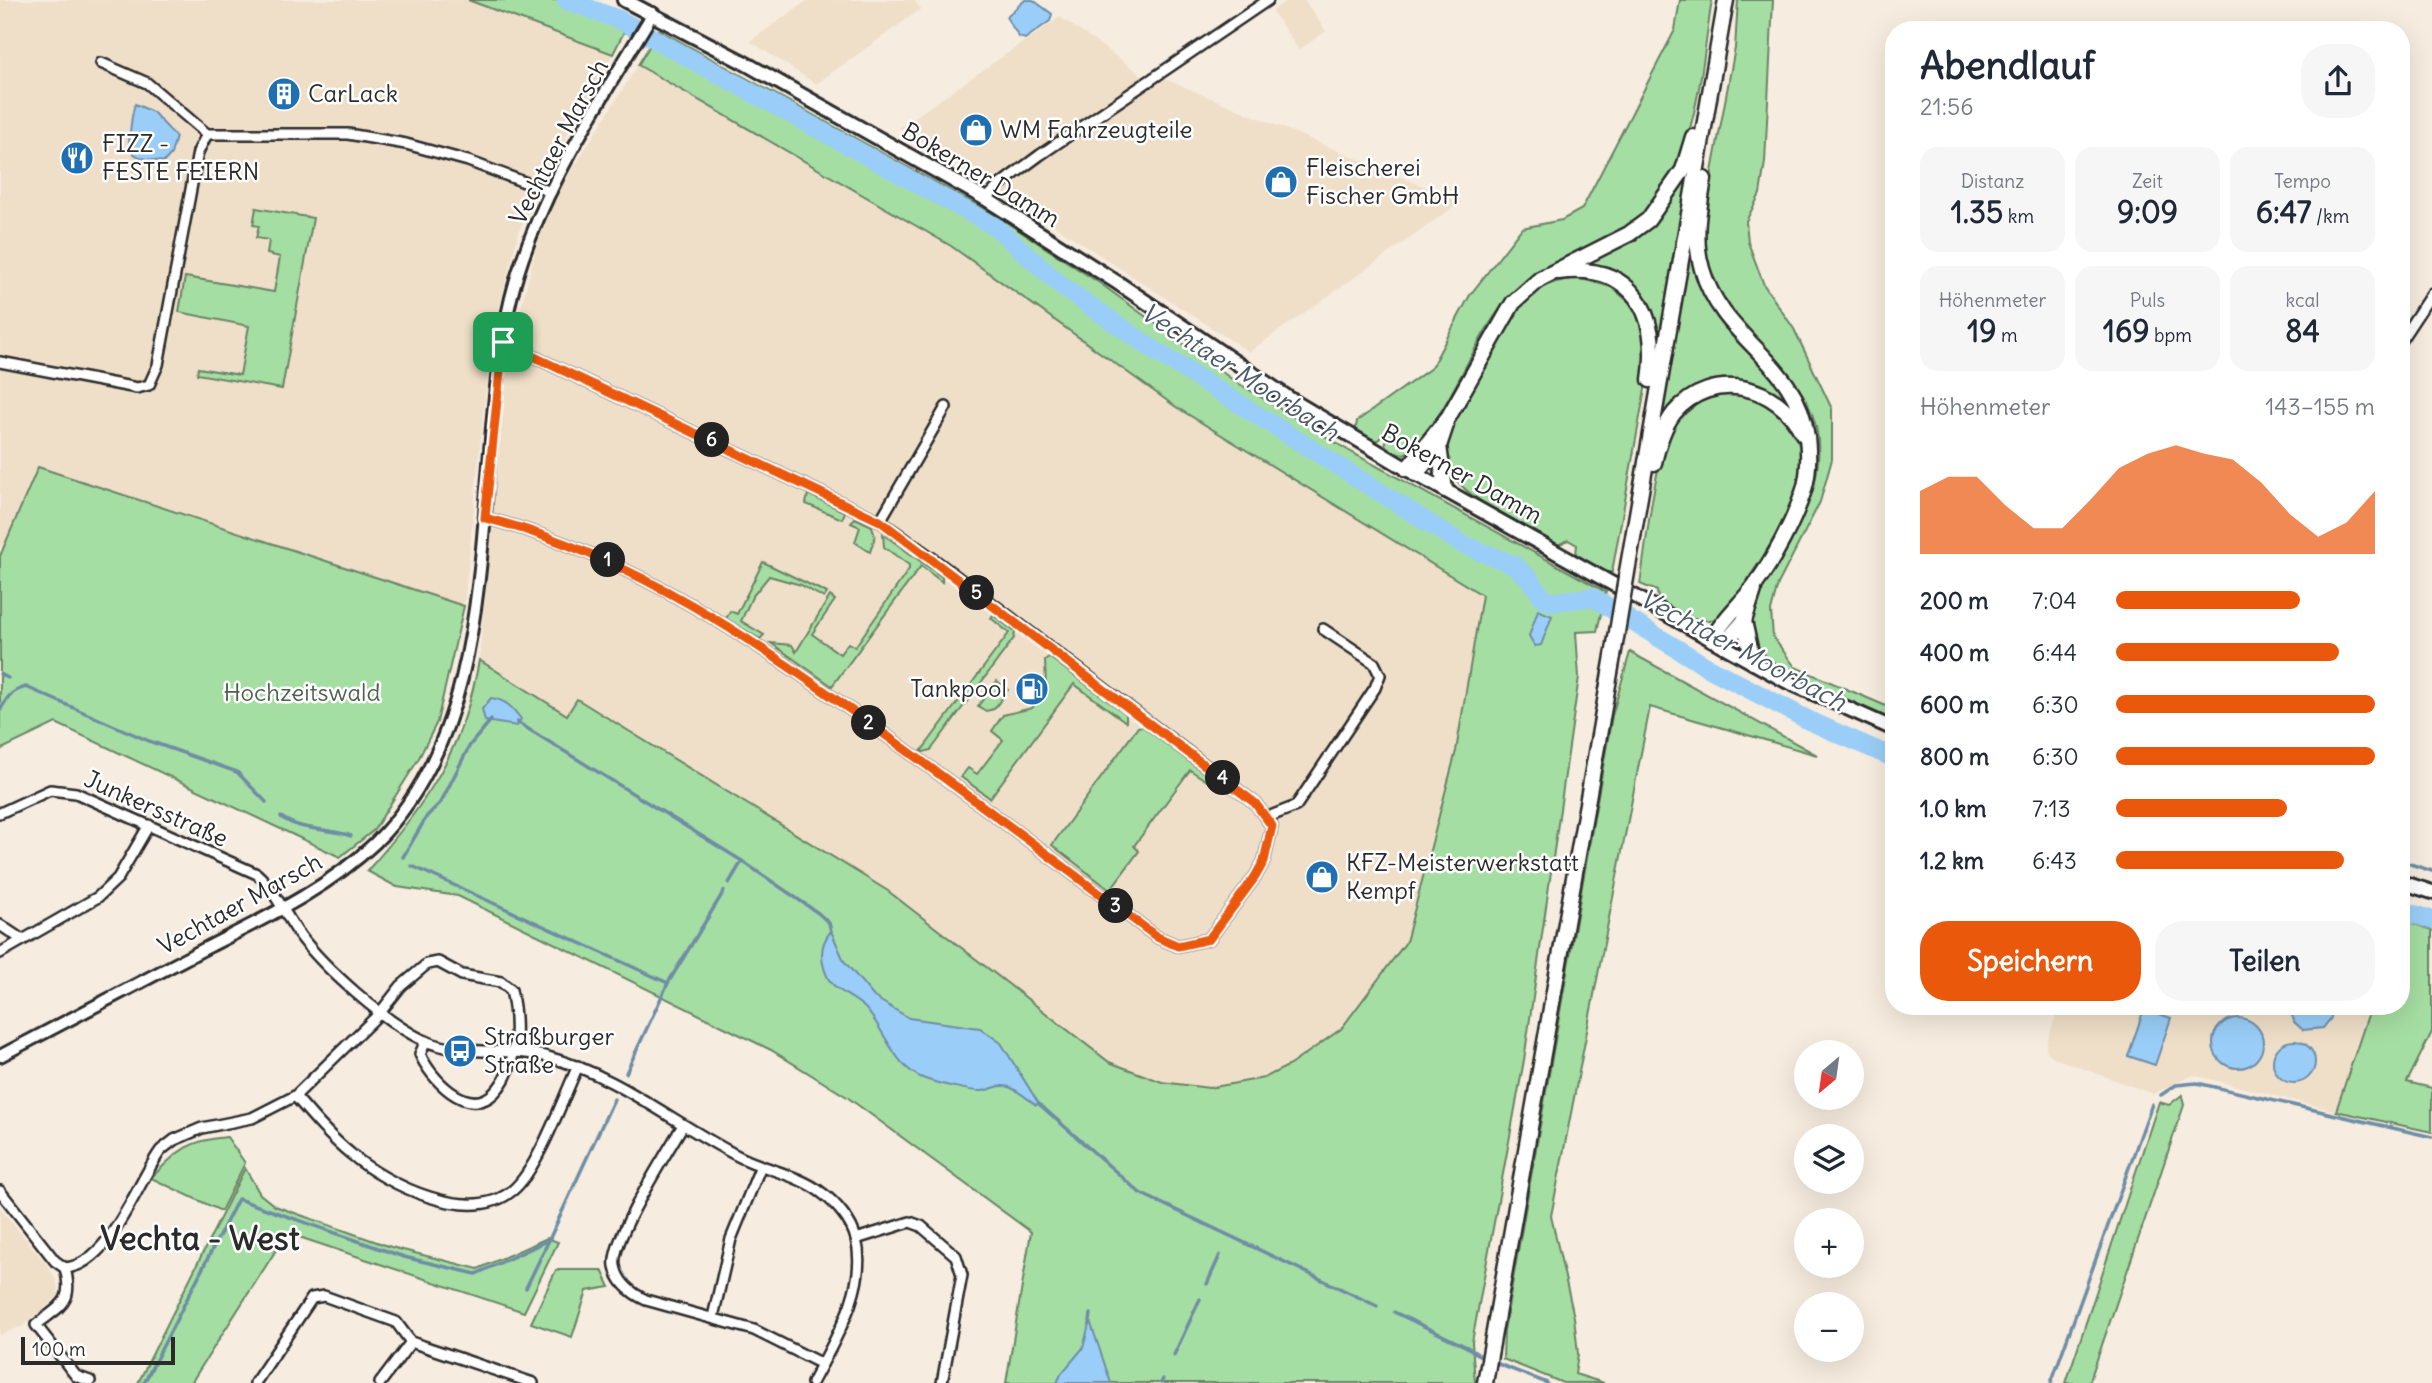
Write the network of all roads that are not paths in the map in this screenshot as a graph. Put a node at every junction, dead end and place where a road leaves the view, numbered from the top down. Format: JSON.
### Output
{"nodes":[{"id":1,"x":624,"y":0,"type":"edge"},
{"id":2,"x":1268,"y":0,"type":"edge"},
{"id":3,"x":1726,"y":0,"type":"edge"},
{"id":4,"x":653,"y":13,"type":"junction"},
{"id":5,"x":101,"y":63,"type":"dead end"},
{"id":6,"x":1711,"y":83,"type":"junction"},
{"id":7,"x":1703,"y":130,"type":"junction"},
{"id":8,"x":208,"y":134,"type":"junction"},
{"id":9,"x":551,"y":192,"type":"junction"},
{"id":10,"x":986,"y":199,"type":"junction"},
{"id":11,"x":1550,"y":274,"type":"junction"},
{"id":12,"x":2432,"y":293,"type":"edge"},
{"id":13,"x":2410,"y":326,"type":"edge"},
{"id":14,"x":503,"y":342,"type":"junction"},
{"id":15,"x":0,"y":362,"type":"edge"},
{"id":16,"x":946,"y":407,"type":"dead end"},
{"id":17,"x":1448,"y":416,"type":"junction"},
{"id":18,"x":1808,"y":445,"type":"junction"},
{"id":19,"x":1439,"y":446,"type":"junction"},
{"id":20,"x":1647,"y":454,"type":"junction"},
{"id":21,"x":1412,"y":471,"type":"junction"},
{"id":22,"x":1446,"y":490,"type":"junction"},
{"id":23,"x":485,"y":518,"type":"junction"},
{"id":24,"x":880,"y":521,"type":"junction"},
{"id":25,"x":1636,"y":521,"type":"junction"},
{"id":26,"x":1756,"y":583,"type":"junction"},
{"id":27,"x":1744,"y":621,"type":"junction"},
{"id":28,"x":1323,"y":629,"type":"dead end"},
{"id":29,"x":1717,"y":643,"type":"junction"},
{"id":30,"x":1753,"y":662,"type":"junction"},
{"id":31,"x":1885,"y":725,"type":"edge"},
{"id":32,"x":0,"y":813,"type":"edge"},
{"id":33,"x":1268,"y":817,"type":"junction"},
{"id":34,"x":149,"y":825,"type":"junction"},
{"id":35,"x":2410,"y":884,"type":"edge"},
{"id":36,"x":2432,"y":891,"type":"edge"},
{"id":37,"x":281,"y":909,"type":"junction"},
{"id":38,"x":0,"y":925,"type":"edge"},
{"id":39,"x":21,"y":939,"type":"junction"},
{"id":40,"x":0,"y":953,"type":"edge"},
{"id":41,"x":379,"y":1014,"type":"junction"},
{"id":42,"x":426,"y":1041,"type":"junction"},
{"id":43,"x":513,"y":1052,"type":"junction"},
{"id":44,"x":0,"y":1056,"type":"edge"},
{"id":45,"x":578,"y":1066,"type":"junction"},
{"id":46,"x":295,"y":1096,"type":"junction"},
{"id":47,"x":683,"y":1125,"type":"junction"},
{"id":48,"x":761,"y":1168,"type":"junction"},
{"id":49,"x":0,"y":1191,"type":"edge"},
{"id":50,"x":856,"y":1239,"type":"junction"},
{"id":51,"x":65,"y":1268,"type":"junction"},
{"id":52,"x":713,"y":1317,"type":"junction"},
{"id":53,"x":411,"y":1342,"type":"junction"},
{"id":54,"x":822,"y":1364,"type":"junction"},
{"id":55,"x":90,"y":1381,"type":"dead end"},
{"id":56,"x":255,"y":1383,"type":"edge"},
{"id":57,"x":380,"y":1383,"type":"edge"},
{"id":58,"x":533,"y":1383,"type":"edge"},
{"id":59,"x":812,"y":1383,"type":"edge"},
{"id":60,"x":942,"y":1383,"type":"edge"},
{"id":61,"x":1485,"y":1383,"type":"edge"}],
"edges":[{"from":1,"to":4,"type":"main road","name":"Bokerner Damm"},
{"from":2,"to":10,"type":"street"},
{"from":3,"to":6,"type":"main road"},
{"from":4,"to":9,"type":"street","name":"Vechtaer Marsch"},
{"from":4,"to":10,"type":"main road","name":"Bokerner Damm"},
{"from":5,"to":8,"type":"street"},
{"from":6,"to":7,"type":"main road"},
{"from":6,"to":11,"type":"main road"},
{"from":7,"to":18,"type":"main road"},
{"from":7,"to":20,"type":"main road"},
{"from":8,"to":9,"type":"street"},
{"from":8,"to":15,"type":"street"},
{"from":9,"to":14,"type":"street","name":"Vechtaer Marsch"},
{"from":10,"to":21,"type":"main road","name":"Bokerner Damm"},
{"from":11,"to":17,"type":"main road"},
{"from":11,"to":20,"type":"main road"},
{"from":12,"to":13,"type":"street"},
{"from":14,"to":23,"type":"street","name":"Vechtaer Marsch"},
{"from":14,"to":24,"type":"street"},
{"from":16,"to":24,"type":"street"},
{"from":17,"to":19,"type":"main road"},
{"from":17,"to":21,"type":"main road"},
{"from":18,"to":25,"type":"main road"},
{"from":18,"to":26,"type":"main road"},
{"from":19,"to":21,"type":"main road"},
{"from":19,"to":22,"type":"main road"},
{"from":20,"to":25,"type":"main road"},
{"from":21,"to":22,"type":"main road","name":"Bokerner Damm"},
{"from":22,"to":29,"type":"main road","name":"Bokerner Damm"},
{"from":23,"to":33,"type":"street"},
{"from":23,"to":37,"type":"street","name":"Vechtaer Marsch"},
{"from":24,"to":33,"type":"street"},
{"from":25,"to":61,"type":"main road","bridge":true},
{"from":26,"to":27,"type":"main road"},
{"from":26,"to":29,"type":"main road"},
{"from":27,"to":29,"type":"main road"},
{"from":27,"to":30,"type":"main road"},
{"from":28,"to":33,"type":"street"},
{"from":29,"to":30,"type":"main road","name":"Bokerner Damm"},
{"from":30,"to":31,"type":"main road","name":"Bokerner Damm"},
{"from":32,"to":34,"type":"street","name":"Junkersstraße"},
{"from":34,"to":37,"type":"street","name":"Junkersstraße"},
{"from":34,"to":39,"type":"street"},
{"from":35,"to":36,"type":"main road"},
{"from":37,"to":41,"type":"street"},
{"from":37,"to":44,"type":"street","name":"Vechtaer Marsch"},
{"from":38,"to":39,"type":"street"},
{"from":39,"to":40,"type":"street"},
{"from":41,"to":42,"type":"street"},
{"from":41,"to":43,"type":"street"},
{"from":41,"to":46,"type":"street"},
{"from":42,"to":43,"type":"street"},
{"from":42,"to":43,"type":"street"},
{"from":43,"to":45,"type":"street"},
{"from":45,"to":46,"type":"street"},
{"from":45,"to":47,"type":"street"},
{"from":46,"to":51,"type":"street"},
{"from":47,"to":48,"type":"street"},
{"from":47,"to":52,"type":"street"},
{"from":48,"to":50,"type":"street"},
{"from":48,"to":52,"type":"street"},
{"from":49,"to":51,"type":"street"},
{"from":50,"to":54,"type":"street"},
{"from":50,"to":60,"type":"street"},
{"from":51,"to":55,"type":"street"},
{"from":52,"to":54,"type":"street"},
{"from":53,"to":56,"type":"street"},
{"from":53,"to":57,"type":"street"},
{"from":53,"to":58,"type":"street"},
{"from":54,"to":59,"type":"street"}]}
